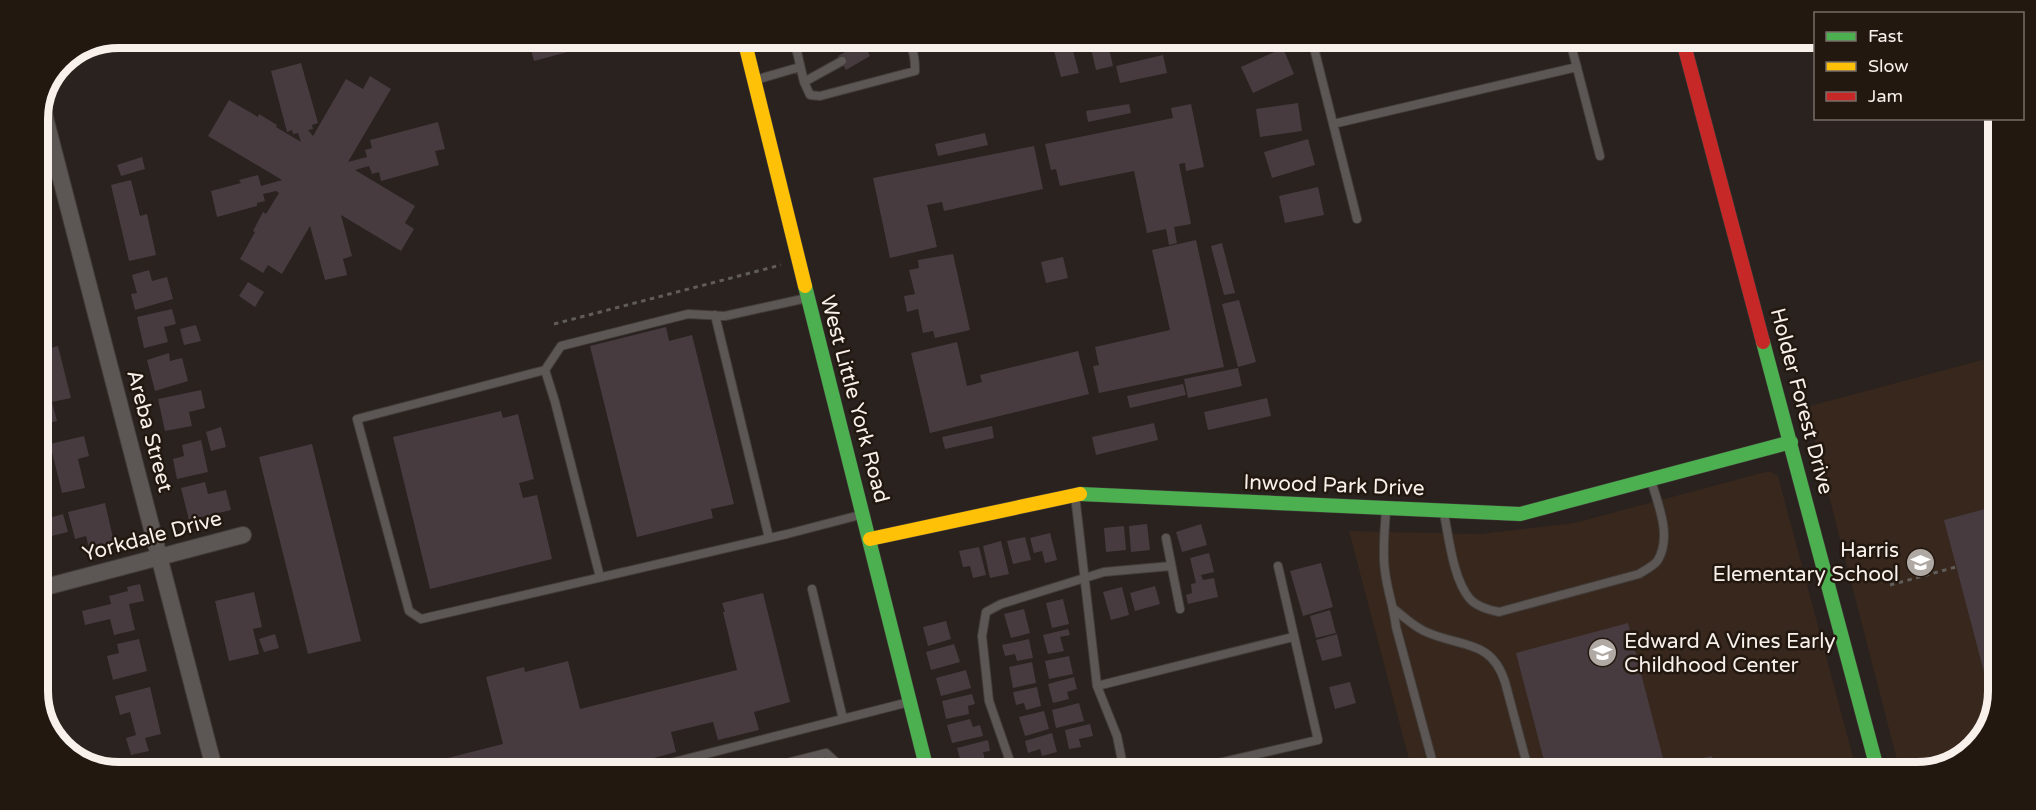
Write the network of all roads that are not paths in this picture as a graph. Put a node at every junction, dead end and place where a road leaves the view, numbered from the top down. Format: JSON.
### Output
{"nodes":[{"id":1,"x":746,"y":48,"type":"edge"},
{"id":2,"x":796,"y":48,"type":"edge"},
{"id":3,"x":912,"y":48,"type":"edge"},
{"id":4,"x":1314,"y":48,"type":"edge"},
{"id":5,"x":1572,"y":48,"type":"edge"},
{"id":6,"x":1685,"y":48,"type":"edge"},
{"id":7,"x":842,"y":61,"type":"dead end"},
{"id":8,"x":800,"y":67,"type":"junction"},
{"id":9,"x":1577,"y":67,"type":"junction"},
{"id":10,"x":754,"y":80,"type":"junction"},
{"id":11,"x":804,"y":82,"type":"junction"},
{"id":12,"x":1333,"y":124,"type":"junction"},
{"id":13,"x":48,"y":129,"type":"edge"},
{"id":14,"x":1600,"y":156,"type":"dead end"},
{"id":15,"x":1357,"y":219,"type":"dead end"},
{"id":16,"x":807,"y":298,"type":"junction"},
{"id":17,"x":715,"y":315,"type":"junction"},
{"id":18,"x":545,"y":370,"type":"junction"},
{"id":19,"x":1791,"y":442,"type":"junction"},
{"id":20,"x":1651,"y":480,"type":"junction"},
{"id":21,"x":1075,"y":494,"type":"junction"},
{"id":22,"x":1386,"y":508,"type":"junction"},
{"id":23,"x":1443,"y":510,"type":"junction"},
{"id":24,"x":863,"y":514,"type":"junction"},
{"id":25,"x":243,"y":535,"type":"dead end"},
{"id":26,"x":769,"y":538,"type":"junction"},
{"id":27,"x":1166,"y":538,"type":"dead end"},
{"id":28,"x":870,"y":539,"type":"junction"},
{"id":29,"x":160,"y":557,"type":"junction"},
{"id":30,"x":1171,"y":566,"type":"junction"},
{"id":31,"x":1278,"y":566,"type":"dead end"},
{"id":32,"x":600,"y":577,"type":"junction"},
{"id":33,"x":1084,"y":579,"type":"junction"},
{"id":34,"x":48,"y":586,"type":"edge"},
{"id":35,"x":812,"y":589,"type":"dead end"},
{"id":36,"x":1180,"y":609,"type":"dead end"},
{"id":37,"x":1394,"y":609,"type":"junction"},
{"id":38,"x":1293,"y":637,"type":"junction"},
{"id":39,"x":1097,"y":686,"type":"junction"},
{"id":40,"x":910,"y":701,"type":"junction"},
{"id":41,"x":843,"y":719,"type":"junction"},
{"id":42,"x":212,"y":762,"type":"edge"},
{"id":43,"x":674,"y":762,"type":"edge"},
{"id":44,"x":791,"y":762,"type":"edge"},
{"id":45,"x":836,"y":762,"type":"edge"},
{"id":46,"x":925,"y":762,"type":"edge"},
{"id":47,"x":1010,"y":762,"type":"edge"},
{"id":48,"x":1122,"y":762,"type":"edge"},
{"id":49,"x":1223,"y":762,"type":"edge"},
{"id":50,"x":1433,"y":762,"type":"edge"},
{"id":51,"x":1526,"y":762,"type":"edge"},
{"id":52,"x":1875,"y":762,"type":"edge"}],
"edges":[{"from":1,"to":10,"type":"street","name":"West Little York Road"},
{"from":2,"to":8,"type":"lane"},
{"from":3,"to":11,"type":"lane"},
{"from":4,"to":12,"type":"lane"},
{"from":5,"to":9,"type":"lane"},
{"from":6,"to":19,"type":"street","name":"Holder Forest Drive"},
{"from":7,"to":11,"type":"lane"},
{"from":8,"to":10,"type":"lane"},
{"from":8,"to":11,"type":"lane"},
{"from":9,"to":12,"type":"lane"},
{"from":9,"to":14,"type":"lane"},
{"from":10,"to":16,"type":"street","name":"West Little York Road"},
{"from":12,"to":15,"type":"lane"},
{"from":13,"to":29,"type":"street","name":"Areba Street"},
{"from":16,"to":17,"type":"lane"},
{"from":16,"to":24,"type":"street","name":"West Little York Road"},
{"from":17,"to":18,"type":"lane"},
{"from":17,"to":26,"type":"lane"},
{"from":18,"to":32,"type":"lane"},
{"from":18,"to":32,"type":"lane"},
{"from":19,"to":20,"type":"street","name":"Inwood Park Drive"},
{"from":19,"to":52,"type":"street","name":"Holder Forest Drive"},
{"from":20,"to":23,"type":"street","name":"Inwood Park Drive"},
{"from":20,"to":23,"type":"lane"},
{"from":21,"to":22,"type":"street","name":"Inwood Park Drive"},
{"from":21,"to":28,"type":"street","name":"Inwood Park Drive"},
{"from":21,"to":33,"type":"lane"},
{"from":22,"to":23,"type":"street","name":"Inwood Park Drive"},
{"from":22,"to":37,"type":"lane"},
{"from":24,"to":26,"type":"lane"},
{"from":24,"to":28,"type":"street","name":"West Little York Road"},
{"from":25,"to":29,"type":"street","name":"Yorkdale Drive"},
{"from":26,"to":32,"type":"lane"},
{"from":27,"to":30,"type":"lane"},
{"from":28,"to":40,"type":"street","name":"West Little York Road"},
{"from":29,"to":34,"type":"street","name":"Yorkdale Drive"},
{"from":29,"to":42,"type":"street","name":"Areba Street"},
{"from":30,"to":33,"type":"lane"},
{"from":30,"to":36,"type":"lane"},
{"from":31,"to":38,"type":"lane"},
{"from":33,"to":39,"type":"lane"},
{"from":33,"to":47,"type":"lane"},
{"from":35,"to":41,"type":"lane"},
{"from":37,"to":50,"type":"lane"},
{"from":37,"to":51,"type":"lane"},
{"from":38,"to":39,"type":"lane"},
{"from":38,"to":49,"type":"lane"},
{"from":39,"to":48,"type":"lane"},
{"from":40,"to":41,"type":"lane"},
{"from":40,"to":46,"type":"street","name":"West Little York Road"},
{"from":41,"to":43,"type":"lane"},
{"from":44,"to":45,"type":"lane"}]}
